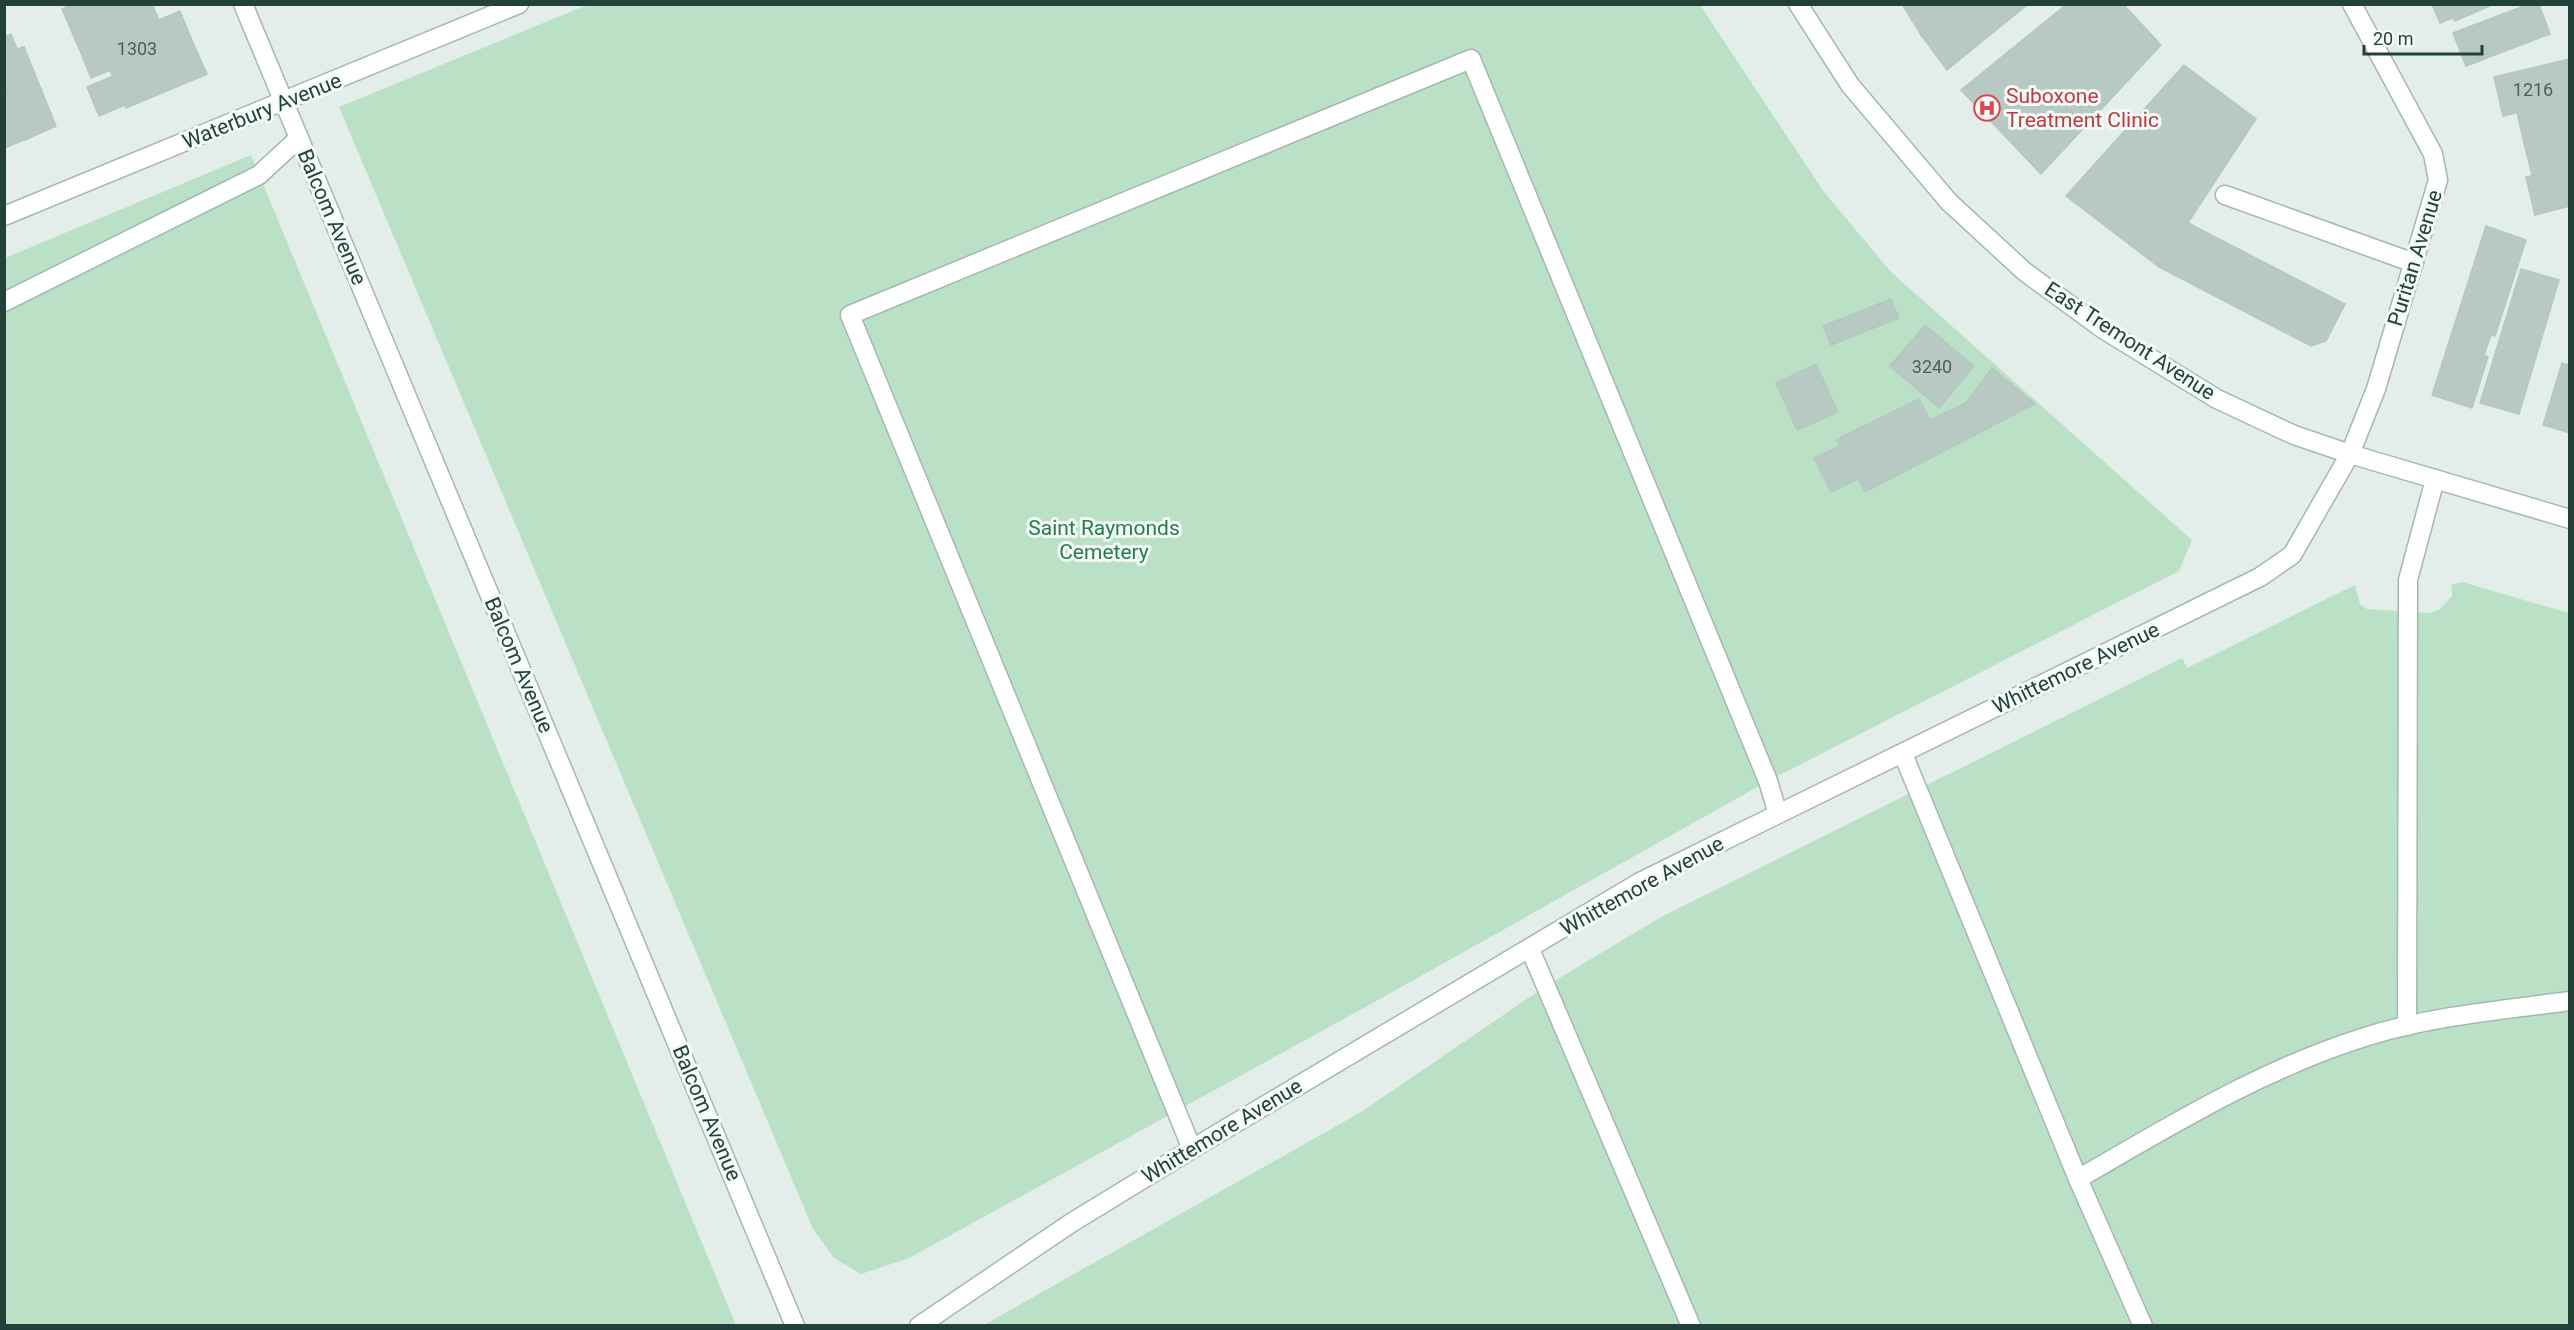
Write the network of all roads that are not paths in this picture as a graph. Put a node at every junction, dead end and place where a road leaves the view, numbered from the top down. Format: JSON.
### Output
{"nodes":[{"id":1,"x":243,"y":4,"type":"edge"},
{"id":2,"x":519,"y":4,"type":"edge"},
{"id":3,"x":1798,"y":4,"type":"edge"},
{"id":4,"x":2352,"y":4,"type":"edge"},
{"id":5,"x":284,"y":102,"type":"junction"},
{"id":6,"x":299,"y":138,"type":"junction"},
{"id":7,"x":2225,"y":195,"type":"dead end"},
{"id":8,"x":4,"y":216,"type":"edge"},
{"id":9,"x":2414,"y":263,"type":"junction"},
{"id":10,"x":4,"y":302,"type":"edge"},
{"id":11,"x":2350,"y":454,"type":"junction"},
{"id":12,"x":2435,"y":479,"type":"junction"},
{"id":13,"x":2570,"y":519,"type":"edge"},
{"id":14,"x":1903,"y":754,"type":"junction"},
{"id":15,"x":1778,"y":814,"type":"junction"},
{"id":16,"x":1530,"y":950,"type":"junction"},
{"id":17,"x":2570,"y":1000,"type":"edge"},
{"id":18,"x":2408,"y":1026,"type":"junction"},
{"id":19,"x":1192,"y":1149,"type":"junction"},
{"id":20,"x":2078,"y":1179,"type":"junction"},
{"id":21,"x":795,"y":1326,"type":"edge"},
{"id":22,"x":919,"y":1326,"type":"edge"},
{"id":23,"x":1691,"y":1326,"type":"edge"},
{"id":24,"x":2143,"y":1326,"type":"edge"}],
"edges":[{"from":1,"to":5,"type":"street","name":"Balcom Avenue"},
{"from":2,"to":5,"type":"street","name":"Waterbury Avenue"},
{"from":3,"to":11,"type":"street","name":"East Tremont Avenue"},
{"from":4,"to":9,"type":"street","name":"Puritan Avenue"},
{"from":5,"to":6,"type":"street","name":"Balcom Avenue"},
{"from":5,"to":8,"type":"street","name":"Waterbury Avenue"},
{"from":6,"to":10,"type":"street"},
{"from":6,"to":21,"type":"street","name":"Balcom Avenue"},
{"from":7,"to":9,"type":"street"},
{"from":9,"to":11,"type":"street","name":"Puritan Avenue"},
{"from":11,"to":12,"type":"street","name":"East Tremont Avenue"},
{"from":11,"to":14,"type":"street","name":"Whittemore Avenue"},
{"from":12,"to":13,"type":"street","name":"East Tremont Avenue"},
{"from":12,"to":18,"type":"street"},
{"from":14,"to":15,"type":"street","name":"Whittemore Avenue"},
{"from":14,"to":20,"type":"street"},
{"from":15,"to":16,"type":"street","name":"Whittemore Avenue"},
{"from":15,"to":19,"type":"street"},
{"from":16,"to":19,"type":"street","name":"Whittemore Avenue"},
{"from":16,"to":23,"type":"street"},
{"from":17,"to":18,"type":"street"},
{"from":18,"to":20,"type":"street"},
{"from":19,"to":22,"type":"street","name":"Whittemore Avenue"},
{"from":20,"to":24,"type":"street"}]}
